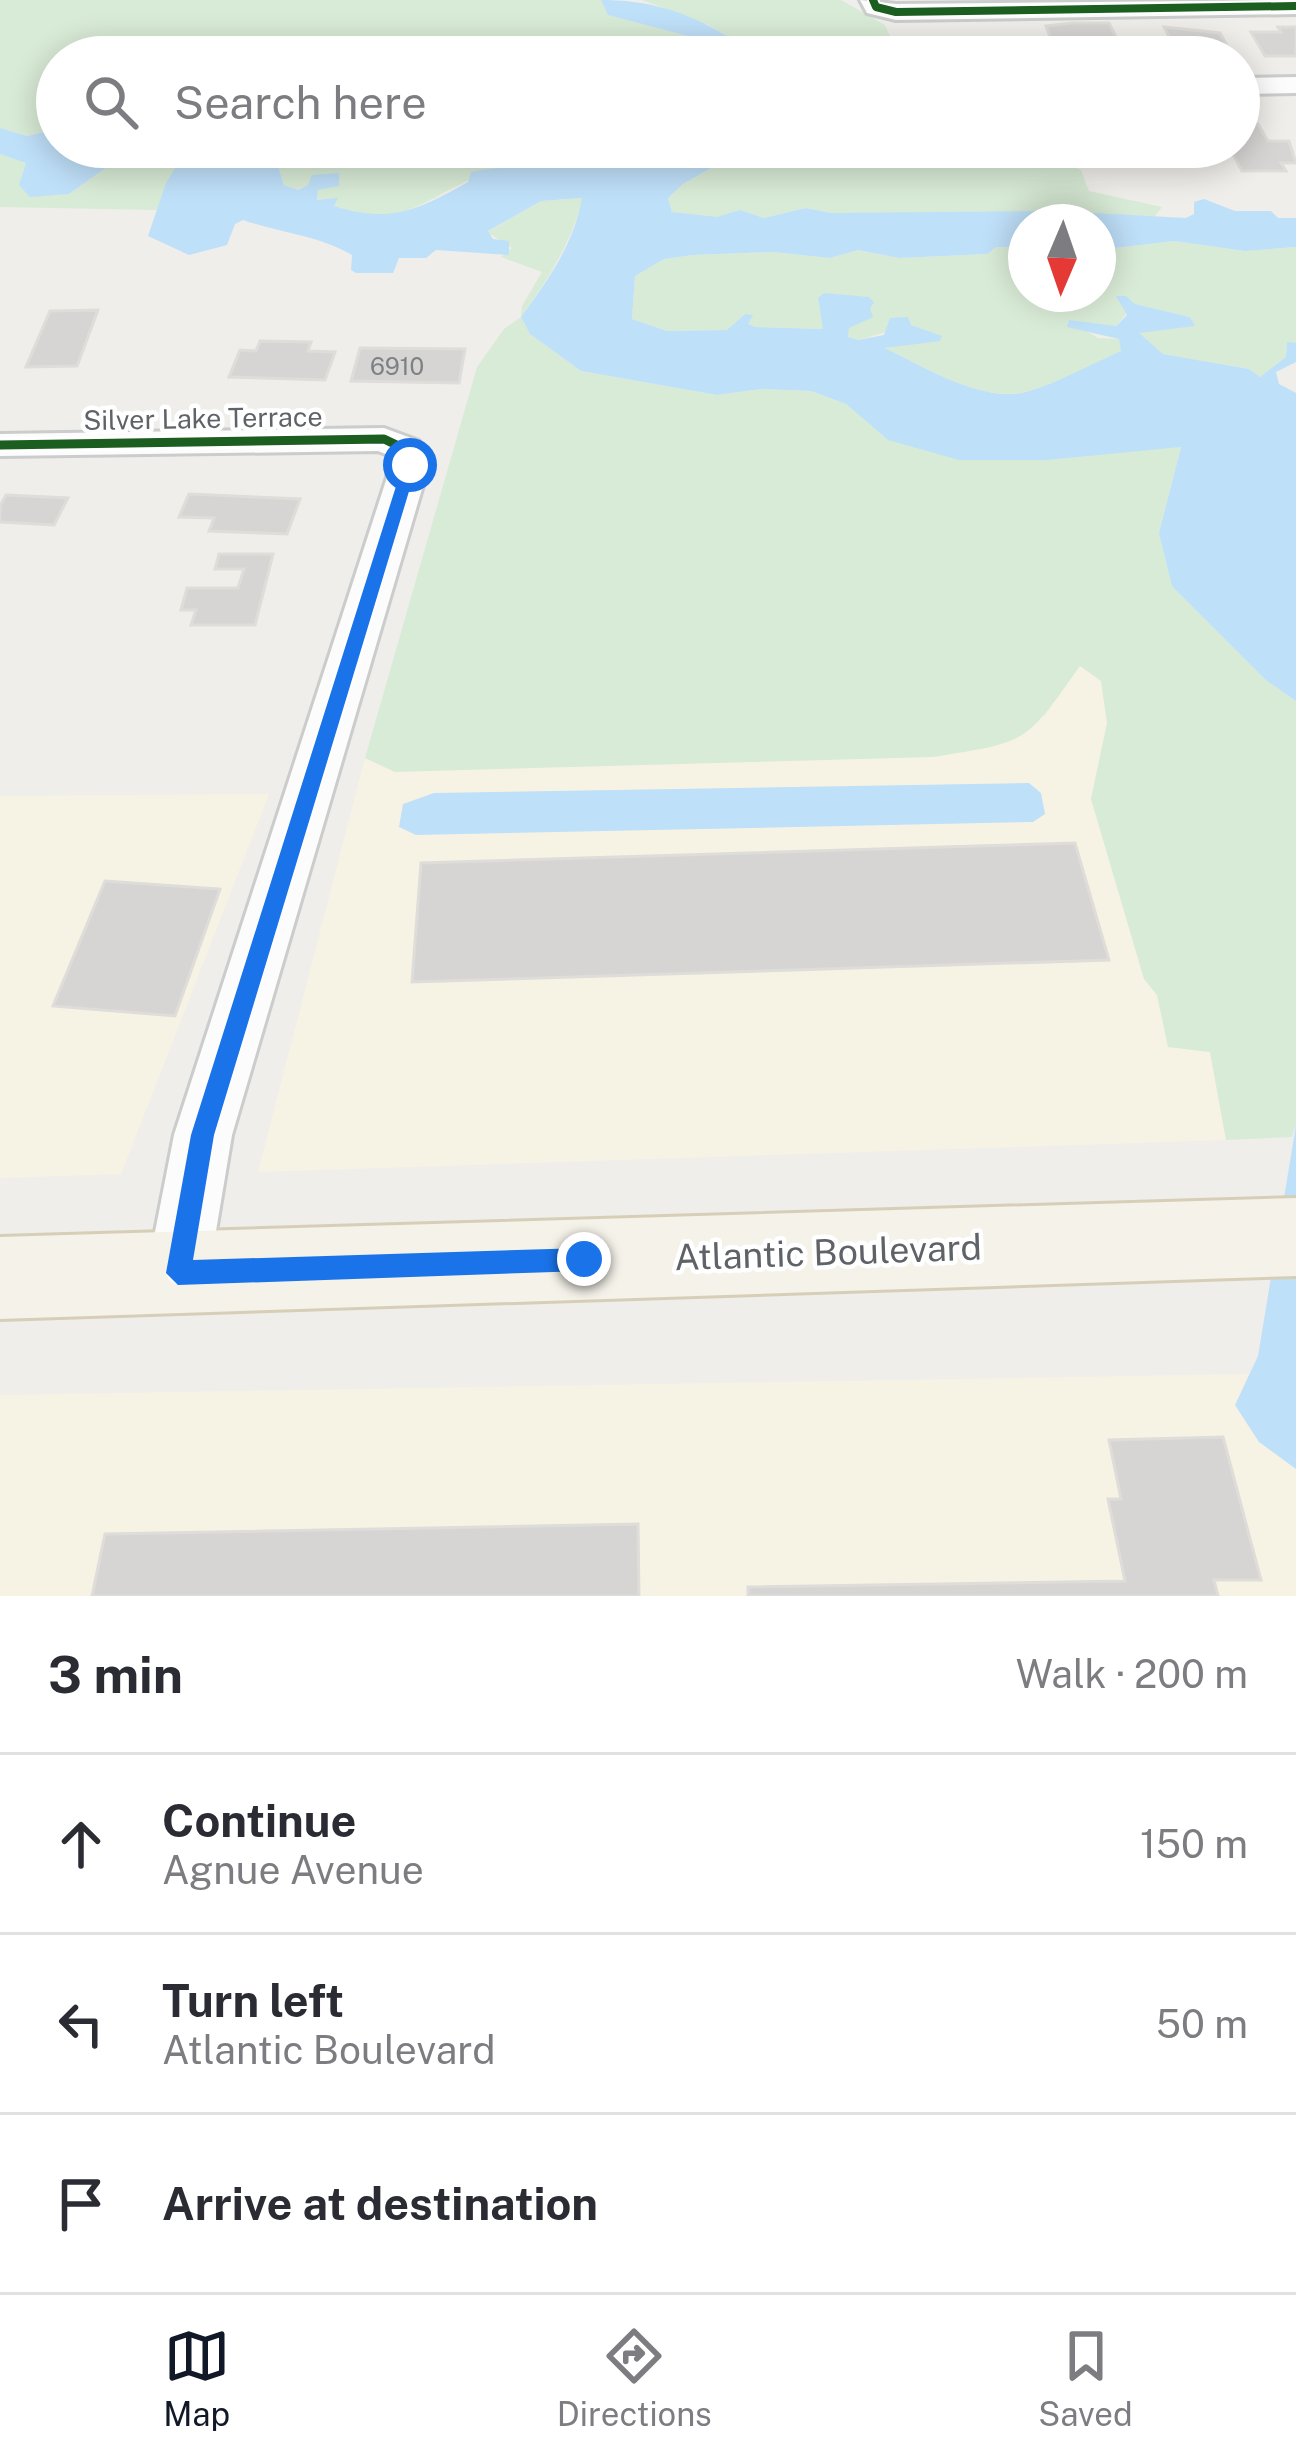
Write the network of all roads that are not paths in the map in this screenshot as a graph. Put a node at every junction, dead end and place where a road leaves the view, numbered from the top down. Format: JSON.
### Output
{"nodes":[{"id":1,"x":884,"y":6,"type":"edge"},
{"id":2,"x":1296,"y":6,"type":"edge"},
{"id":3,"x":1296,"y":85,"type":"edge"},
{"id":4,"x":1260,"y":86,"type":"edge"},
{"id":5,"x":0,"y":445,"type":"edge"},
{"id":6,"x":1296,"y":1237,"type":"edge"},
{"id":7,"x":178,"y":1273,"type":"junction"},
{"id":8,"x":0,"y":1278,"type":"edge"}],
"edges":[{"from":1,"to":2,"type":"street"},
{"from":3,"to":4,"type":"street"},
{"from":5,"to":7,"type":"street","name":"Silver Lake Terrace"},
{"from":6,"to":7,"type":"main road","name":"Atlantic Boulevard"},
{"from":7,"to":8,"type":"main road","name":"Atlantic Boulevard"}]}
